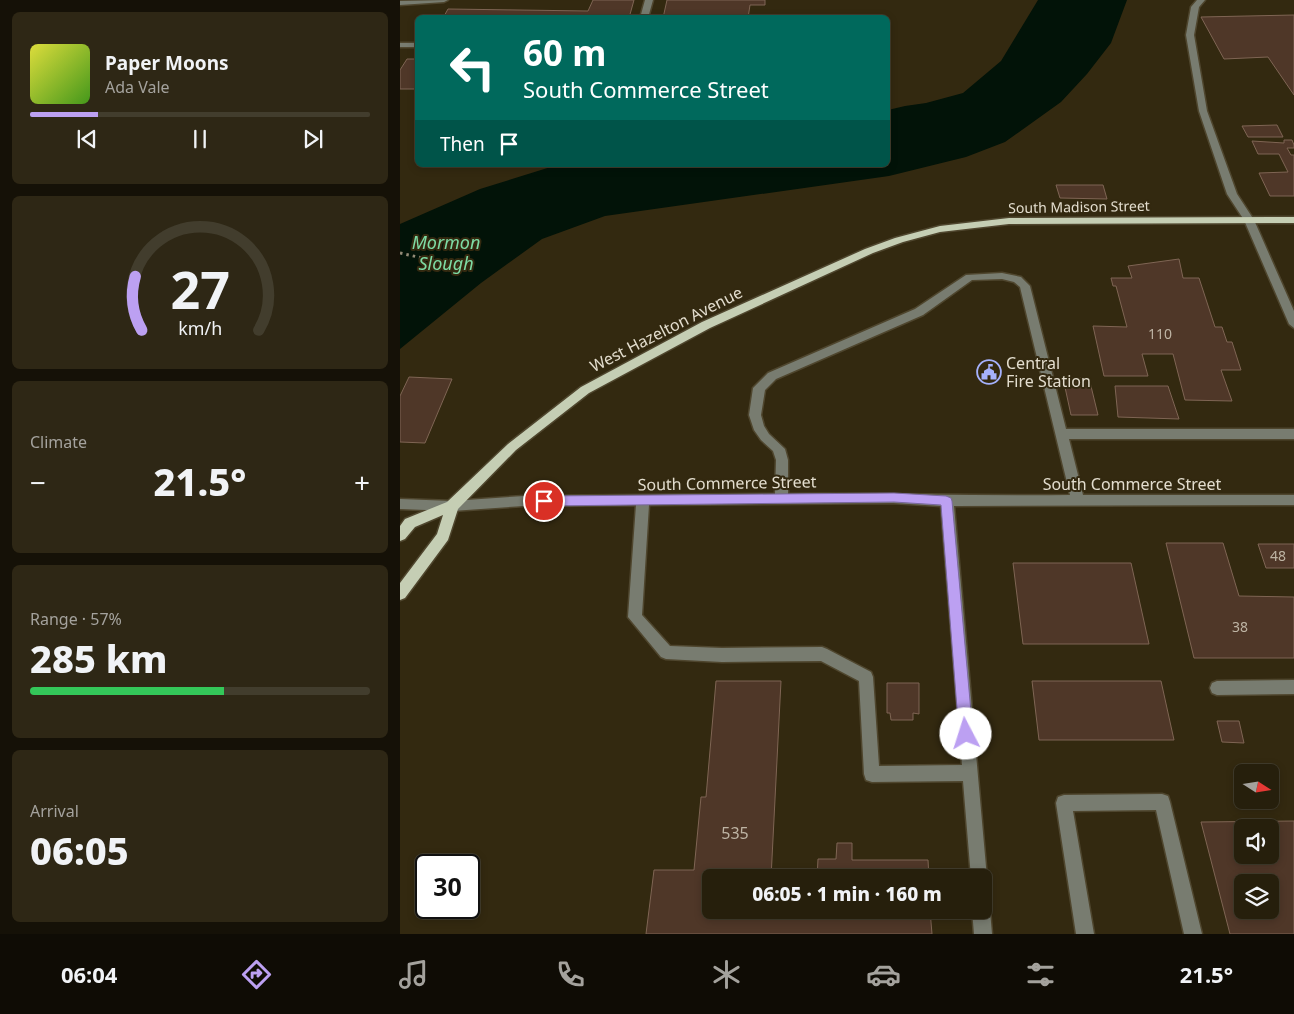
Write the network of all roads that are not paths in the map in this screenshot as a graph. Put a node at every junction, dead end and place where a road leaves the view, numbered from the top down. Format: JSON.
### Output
{"nodes":[{"id":1,"x":444,"y":0,"type":"edge"},
{"id":2,"x":649,"y":0,"type":"edge"},
{"id":3,"x":1201,"y":0,"type":"edge"},
{"id":4,"x":400,"y":3,"type":"edge"},
{"id":5,"x":645,"y":15,"type":"edge"},
{"id":6,"x":400,"y":45,"type":"edge"},
{"id":7,"x":415,"y":45,"type":"edge"},
{"id":8,"x":1249,"y":220,"type":"junction"},
{"id":9,"x":1294,"y":220,"type":"edge"},
{"id":10,"x":869,"y":251,"type":"joint"},
{"id":11,"x":1294,"y":324,"type":"edge"},
{"id":12,"x":1061,"y":434,"type":"junction"},
{"id":13,"x":1294,"y":434,"type":"edge"},
{"id":14,"x":781,"y":499,"type":"junction"},
{"id":15,"x":642,"y":500,"type":"junction"},
{"id":16,"x":1294,"y":500,"type":"edge"},
{"id":17,"x":946,"y":501,"type":"junction"},
{"id":18,"x":1078,"y":501,"type":"junction"},
{"id":19,"x":400,"y":504,"type":"edge"},
{"id":20,"x":452,"y":506,"type":"junction"},
{"id":21,"x":400,"y":535,"type":"edge"},
{"id":22,"x":400,"y":594,"type":"edge"},
{"id":23,"x":1294,"y":687,"type":"edge"},
{"id":24,"x":1217,"y":688,"type":"dead end"},
{"id":25,"x":970,"y":773,"type":"junction"},
{"id":26,"x":978,"y":869,"type":"edge"},
{"id":27,"x":982,"y":919,"type":"edge"},
{"id":28,"x":983,"y":934,"type":"edge"},
{"id":29,"x":1085,"y":934,"type":"edge"},
{"id":30,"x":1193,"y":934,"type":"edge"}],
"edges":[{"from":1,"to":4,"type":"street"},
{"from":2,"to":5,"type":"street"},
{"from":3,"to":8,"type":"street"},
{"from":6,"to":7,"type":"street"},
{"from":8,"to":9,"type":"main road","name":"South Madison Street"},
{"from":8,"to":10,"type":"main road","name":"South Madison Street"},
{"from":8,"to":11,"type":"street"},
{"from":10,"to":20,"type":"main road","name":"West Hazelton Avenue"},
{"from":12,"to":13,"type":"street"},
{"from":12,"to":14,"type":"street"},
{"from":12,"to":18,"type":"street"},
{"from":14,"to":15,"type":"street","name":"South Commerce Street"},
{"from":14,"to":17,"type":"street","name":"South Commerce Street"},
{"from":15,"to":20,"type":"street","name":"South Commerce Street"},
{"from":15,"to":25,"type":"street"},
{"from":16,"to":18,"type":"street","name":"South Commerce Street"},
{"from":17,"to":18,"type":"street","name":"South Commerce Street"},
{"from":17,"to":25,"type":"street"},
{"from":19,"to":20,"type":"street","name":"South Commerce Street"},
{"from":20,"to":21,"type":"main road","name":"West Hazelton Avenue"},
{"from":20,"to":22,"type":"main road","name":"West Hazelton Avenue"},
{"from":23,"to":24,"type":"street"},
{"from":25,"to":26,"type":"street"},
{"from":27,"to":28,"type":"street"},
{"from":29,"to":30,"type":"street"}]}
